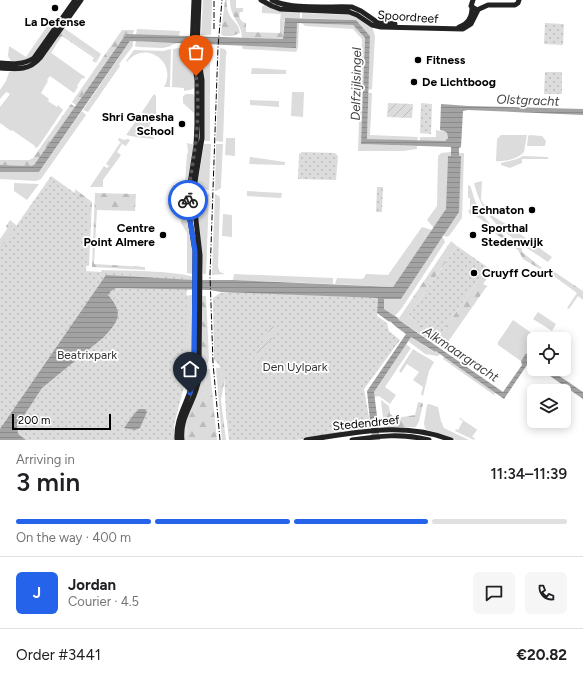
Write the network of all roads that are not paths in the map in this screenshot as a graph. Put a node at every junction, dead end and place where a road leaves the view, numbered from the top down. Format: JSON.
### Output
{"nodes":[{"id":1,"x":75,"y":0,"type":"edge"},
{"id":2,"x":81,"y":0,"type":"edge"},
{"id":3,"x":194,"y":0,"type":"edge"},
{"id":4,"x":199,"y":0,"type":"edge"},
{"id":5,"x":261,"y":0,"type":"edge"},
{"id":6,"x":272,"y":0,"type":"edge"},
{"id":7,"x":473,"y":0,"type":"edge"},
{"id":8,"x":518,"y":0,"type":"edge"},
{"id":9,"x":297,"y":7,"type":"junction"},
{"id":10,"x":303,"y":8,"type":"junction"},
{"id":11,"x":472,"y":8,"type":"junction"},
{"id":12,"x":478,"y":10,"type":"junction"},
{"id":13,"x":63,"y":21,"type":"junction"},
{"id":14,"x":59,"y":27,"type":"junction"},
{"id":15,"x":195,"y":34,"type":"junction"},
{"id":16,"x":0,"y":63,"type":"edge"},
{"id":17,"x":0,"y":68,"type":"edge"},
{"id":18,"x":197,"y":373,"type":"junction"},
{"id":19,"x":177,"y":440,"type":"edge"},
{"id":20,"x":182,"y":440,"type":"edge"},
{"id":21,"x":306,"y":440,"type":"edge"},
{"id":22,"x":352,"y":440,"type":"edge"},
{"id":23,"x":429,"y":440,"type":"edge"},
{"id":24,"x":451,"y":440,"type":"edge"}],
"edges":[{"from":1,"to":13,"type":"main road"},
{"from":2,"to":13,"type":"main road"},
{"from":3,"to":15,"type":"main road"},
{"from":4,"to":15,"type":"main road"},
{"from":5,"to":9,"type":"main road","name":"Spoordreef"},
{"from":6,"to":9,"type":"main road","name":"Spoordreef"},
{"from":7,"to":11,"type":"main road"},
{"from":8,"to":12,"type":"main road"},
{"from":9,"to":10,"type":"main road","name":"Spoordreef"},
{"from":10,"to":11,"type":"main road","name":"Spoordreef"},
{"from":10,"to":12,"type":"main road","name":"Spoordreef"},
{"from":11,"to":12,"type":"main road"},
{"from":13,"to":14,"type":"main road"},
{"from":14,"to":16,"type":"main road"},
{"from":14,"to":17,"type":"main road"},
{"from":15,"to":18,"type":"main road"},
{"from":18,"to":19,"type":"main road"},
{"from":18,"to":20,"type":"main road"},
{"from":21,"to":24,"type":"main road","name":"Stedendreef"},
{"from":22,"to":23,"type":"main road","name":"Stedendreef"}]}
